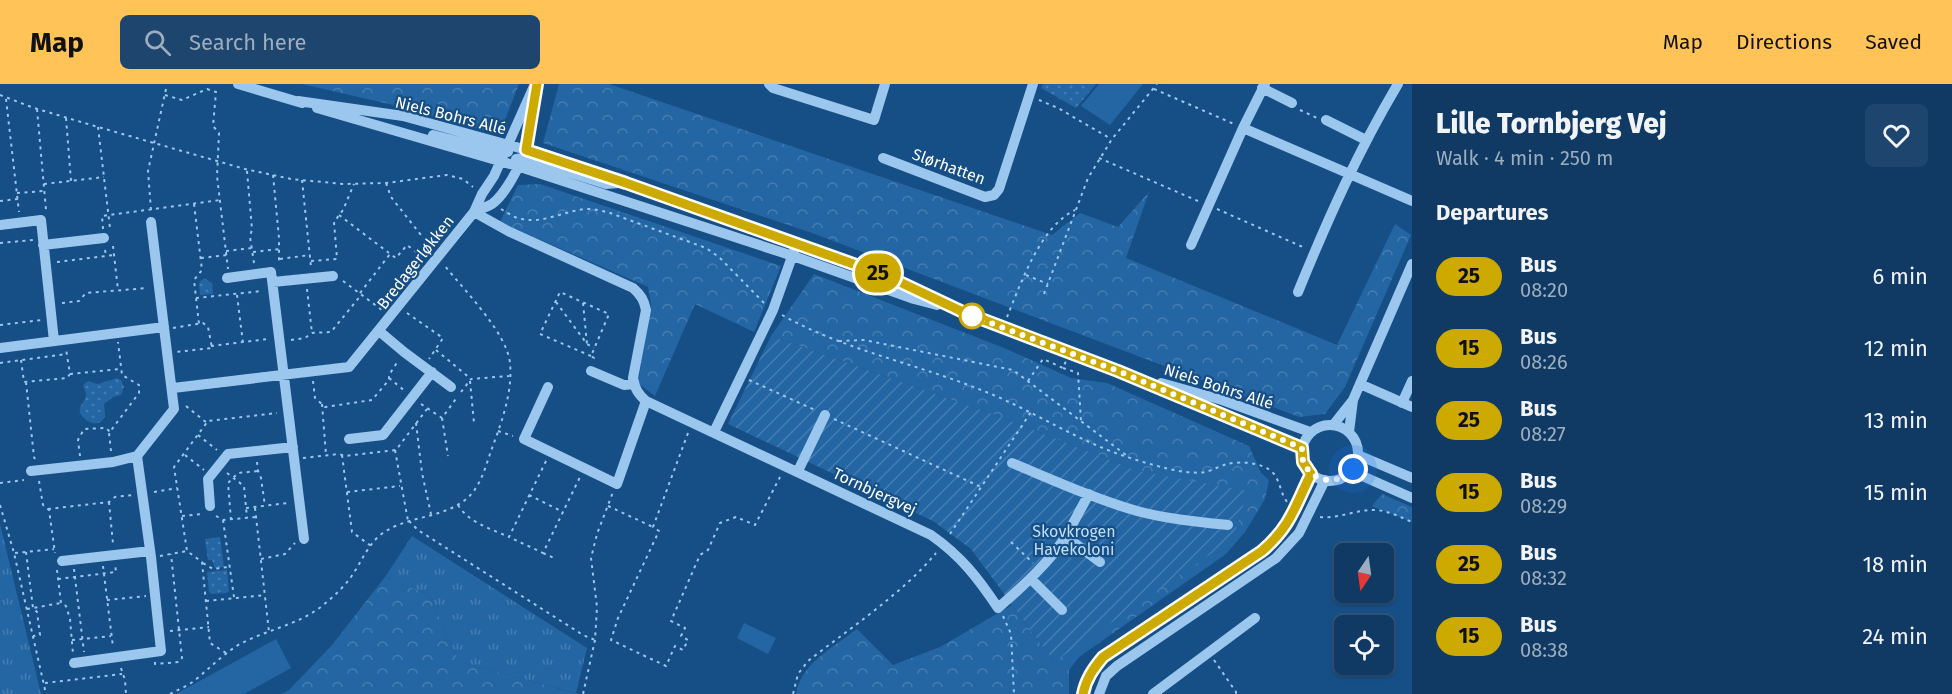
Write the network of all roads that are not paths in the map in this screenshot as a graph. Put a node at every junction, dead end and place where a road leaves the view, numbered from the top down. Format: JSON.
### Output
{"nodes":[{"id":1,"x":238,"y":84,"type":"edge"},
{"id":2,"x":536,"y":84,"type":"edge"},
{"id":3,"x":769,"y":84,"type":"edge"},
{"id":4,"x":885,"y":84,"type":"edge"},
{"id":5,"x":1033,"y":84,"type":"edge"},
{"id":6,"x":1395,"y":85,"type":"edge"},
{"id":7,"x":1263,"y":86,"type":"edge"},
{"id":8,"x":298,"y":101,"type":"junction"},
{"id":9,"x":1292,"y":103,"type":"road end"},
{"id":10,"x":1326,"y":120,"type":"road end"},
{"id":11,"x":1243,"y":128,"type":"junction"},
{"id":12,"x":1365,"y":140,"type":"junction"},
{"id":13,"x":504,"y":153,"type":"junction"},
{"id":14,"x":522,"y":158,"type":"junction"},
{"id":15,"x":884,"y":158,"type":"dead end"},
{"id":16,"x":1349,"y":173,"type":"junction"},
{"id":17,"x":1412,"y":201,"type":"edge"},
{"id":18,"x":474,"y":212,"type":"junction"},
{"id":19,"x":151,"y":222,"type":"road end"},
{"id":20,"x":0,"y":225,"type":"edge"},
{"id":21,"x":109,"y":239,"type":"road end"},
{"id":22,"x":43,"y":242,"type":"junction"},
{"id":23,"x":796,"y":243,"type":"junction"},
{"id":24,"x":1191,"y":245,"type":"dead end"},
{"id":25,"x":793,"y":256,"type":"junction"},
{"id":26,"x":1412,"y":264,"type":"edge"},
{"id":27,"x":333,"y":276,"type":"road end"},
{"id":28,"x":228,"y":278,"type":"road end"},
{"id":29,"x":277,"y":282,"type":"junction"},
{"id":30,"x":1298,"y":292,"type":"dead end"},
{"id":31,"x":963,"y":312,"type":"junction"},
{"id":32,"x":164,"y":328,"type":"junction"},
{"id":33,"x":379,"y":331,"type":"junction"},
{"id":34,"x":60,"y":341,"type":"junction"},
{"id":35,"x":0,"y":348,"type":"edge"},
{"id":36,"x":428,"y":369,"type":"junction"},
{"id":37,"x":591,"y":371,"type":"road end"},
{"id":38,"x":1118,"y":371,"type":"junction"},
{"id":39,"x":283,"y":375,"type":"junction"},
{"id":40,"x":1412,"y":381,"type":"edge"},
{"id":41,"x":634,"y":384,"type":"junction"},
{"id":42,"x":1360,"y":384,"type":"junction"},
{"id":43,"x":451,"y":387,"type":"dead end"},
{"id":44,"x":548,"y":387,"type":"dead end"},
{"id":45,"x":173,"y":388,"type":"junction"},
{"id":46,"x":1353,"y":400,"type":"junction"},
{"id":47,"x":646,"y":401,"type":"junction"},
{"id":48,"x":1407,"y":405,"type":"edge"},
{"id":49,"x":825,"y":415,"type":"road end"},
{"id":50,"x":1334,"y":424,"type":"junction"},
{"id":51,"x":714,"y":432,"type":"junction"},
{"id":52,"x":1310,"y":432,"type":"junction"},
{"id":53,"x":1349,"y":432,"type":"junction"},
{"id":54,"x":349,"y":439,"type":"dead end"},
{"id":55,"x":293,"y":447,"type":"junction"},
{"id":56,"x":1302,"y":448,"type":"junction"},
{"id":57,"x":1358,"y":455,"type":"junction"},
{"id":58,"x":137,"y":456,"type":"junction"},
{"id":59,"x":1012,"y":463,"type":"dead end"},
{"id":60,"x":798,"y":471,"type":"junction"},
{"id":61,"x":1351,"y":471,"type":"junction"},
{"id":62,"x":1311,"y":474,"type":"junction"},
{"id":63,"x":35,"y":476,"type":"road end"},
{"id":64,"x":1412,"y":478,"type":"edge"},
{"id":65,"x":1325,"y":480,"type":"junction"},
{"id":66,"x":1089,"y":494,"type":"junction"},
{"id":67,"x":1412,"y":498,"type":"edge"},
{"id":68,"x":210,"y":506,"type":"dead end"},
{"id":69,"x":1228,"y":525,"type":"dead end"},
{"id":70,"x":1065,"y":536,"type":"junction"},
{"id":71,"x":304,"y":539,"type":"road end"},
{"id":72,"x":151,"y":554,"type":"junction"},
{"id":73,"x":61,"y":561,"type":"road end"},
{"id":74,"x":1100,"y":562,"type":"dead end"},
{"id":75,"x":1031,"y":579,"type":"junction"},
{"id":76,"x":1062,"y":610,"type":"dead end"},
{"id":77,"x":1255,"y":618,"type":"dead end"},
{"id":78,"x":79,"y":663,"type":"road end"},
{"id":79,"x":1083,"y":694,"type":"edge"},
{"id":80,"x":1099,"y":694,"type":"edge"},
{"id":81,"x":1153,"y":694,"type":"edge"}],
"edges":[{"from":1,"to":8,"type":"street","name":"Niels Bohrs Allé"},
{"from":2,"to":13,"type":"street","name":"Bredagerløkken"},
{"from":2,"to":14,"type":"street"},
{"from":3,"to":4,"type":"street"},
{"from":5,"to":15,"type":"street","name":"Slørhatten"},
{"from":6,"to":12,"type":"street"},
{"from":7,"to":9,"type":"street"},
{"from":7,"to":11,"type":"street"},
{"from":8,"to":13,"type":"street","name":"Niels Bohrs Allé"},
{"from":8,"to":13,"type":"street","name":"Niels Bohrs Allé"},
{"from":10,"to":12,"type":"street"},
{"from":11,"to":16,"type":"street"},
{"from":11,"to":24,"type":"street"},
{"from":12,"to":16,"type":"street"},
{"from":13,"to":14,"type":"street","name":"Niels Bohrs Allé"},
{"from":13,"to":14,"type":"street"},
{"from":13,"to":18,"type":"street","name":"Bredagerløkken"},
{"from":14,"to":18,"type":"street","name":"Bredagerløkken"},
{"from":14,"to":23,"type":"street","name":"Niels Bohrs Allé"},
{"from":14,"to":25,"type":"street","name":"Niels Bohrs Allé"},
{"from":16,"to":17,"type":"street"},
{"from":16,"to":30,"type":"street"},
{"from":18,"to":33,"type":"street","name":"Bredagerløkken"},
{"from":18,"to":41,"type":"street"},
{"from":19,"to":32,"type":"street"},
{"from":20,"to":22,"type":"street"},
{"from":21,"to":22,"type":"street"},
{"from":22,"to":34,"type":"street"},
{"from":23,"to":25,"type":"street"},
{"from":23,"to":31,"type":"street","name":"Niels Bohrs Allé"},
{"from":25,"to":31,"type":"street","name":"Niels Bohrs Allé"},
{"from":25,"to":51,"type":"street"},
{"from":26,"to":42,"type":"street"},
{"from":27,"to":29,"type":"street"},
{"from":28,"to":29,"type":"street"},
{"from":29,"to":39,"type":"street"},
{"from":31,"to":38,"type":"street","name":"Niels Bohrs Allé"},
{"from":32,"to":34,"type":"street"},
{"from":32,"to":45,"type":"street"},
{"from":33,"to":36,"type":"street","name":"Bredagerløkken"},
{"from":33,"to":39,"type":"street","name":"Bredagerløkken"},
{"from":34,"to":35,"type":"street"},
{"from":36,"to":43,"type":"street","name":"Bredagerløkken"},
{"from":36,"to":54,"type":"street"},
{"from":37,"to":41,"type":"street"},
{"from":38,"to":52,"type":"street","name":"Niels Bohrs Allé"},
{"from":38,"to":56,"type":"street","name":"Niels Bohrs Allé"},
{"from":39,"to":45,"type":"street","name":"Bredagerløkken"},
{"from":39,"to":55,"type":"street"},
{"from":40,"to":48,"type":"street"},
{"from":41,"to":47,"type":"street"},
{"from":42,"to":46,"type":"street"},
{"from":42,"to":48,"type":"street"},
{"from":44,"to":47,"type":"street"},
{"from":45,"to":58,"type":"street"},
{"from":46,"to":50,"type":"street"},
{"from":46,"to":53,"type":"street"},
{"from":47,"to":51,"type":"street","name":"Tornbjergvej"},
{"from":49,"to":60,"type":"street"},
{"from":50,"to":52,"type":"street"},
{"from":50,"to":53,"type":"street"},
{"from":51,"to":60,"type":"street","name":"Tornbjergvej"},
{"from":52,"to":56,"type":"street"},
{"from":53,"to":57,"type":"street"},
{"from":55,"to":68,"type":"street"},
{"from":55,"to":71,"type":"street"},
{"from":56,"to":62,"type":"street"},
{"from":57,"to":61,"type":"street"},
{"from":57,"to":64,"type":"street"},
{"from":58,"to":63,"type":"street"},
{"from":58,"to":72,"type":"street"},
{"from":59,"to":66,"type":"street"},
{"from":60,"to":75,"type":"street","name":"Tornbjergvej"},
{"from":61,"to":65,"type":"street"},
{"from":61,"to":67,"type":"street"},
{"from":62,"to":65,"type":"street"},
{"from":62,"to":79,"type":"street"},
{"from":65,"to":80,"type":"street"},
{"from":66,"to":69,"type":"street"},
{"from":66,"to":70,"type":"street"},
{"from":70,"to":74,"type":"street"},
{"from":70,"to":75,"type":"street"},
{"from":72,"to":73,"type":"street"},
{"from":72,"to":78,"type":"street"},
{"from":75,"to":76,"type":"street"},
{"from":77,"to":81,"type":"street"}]}
